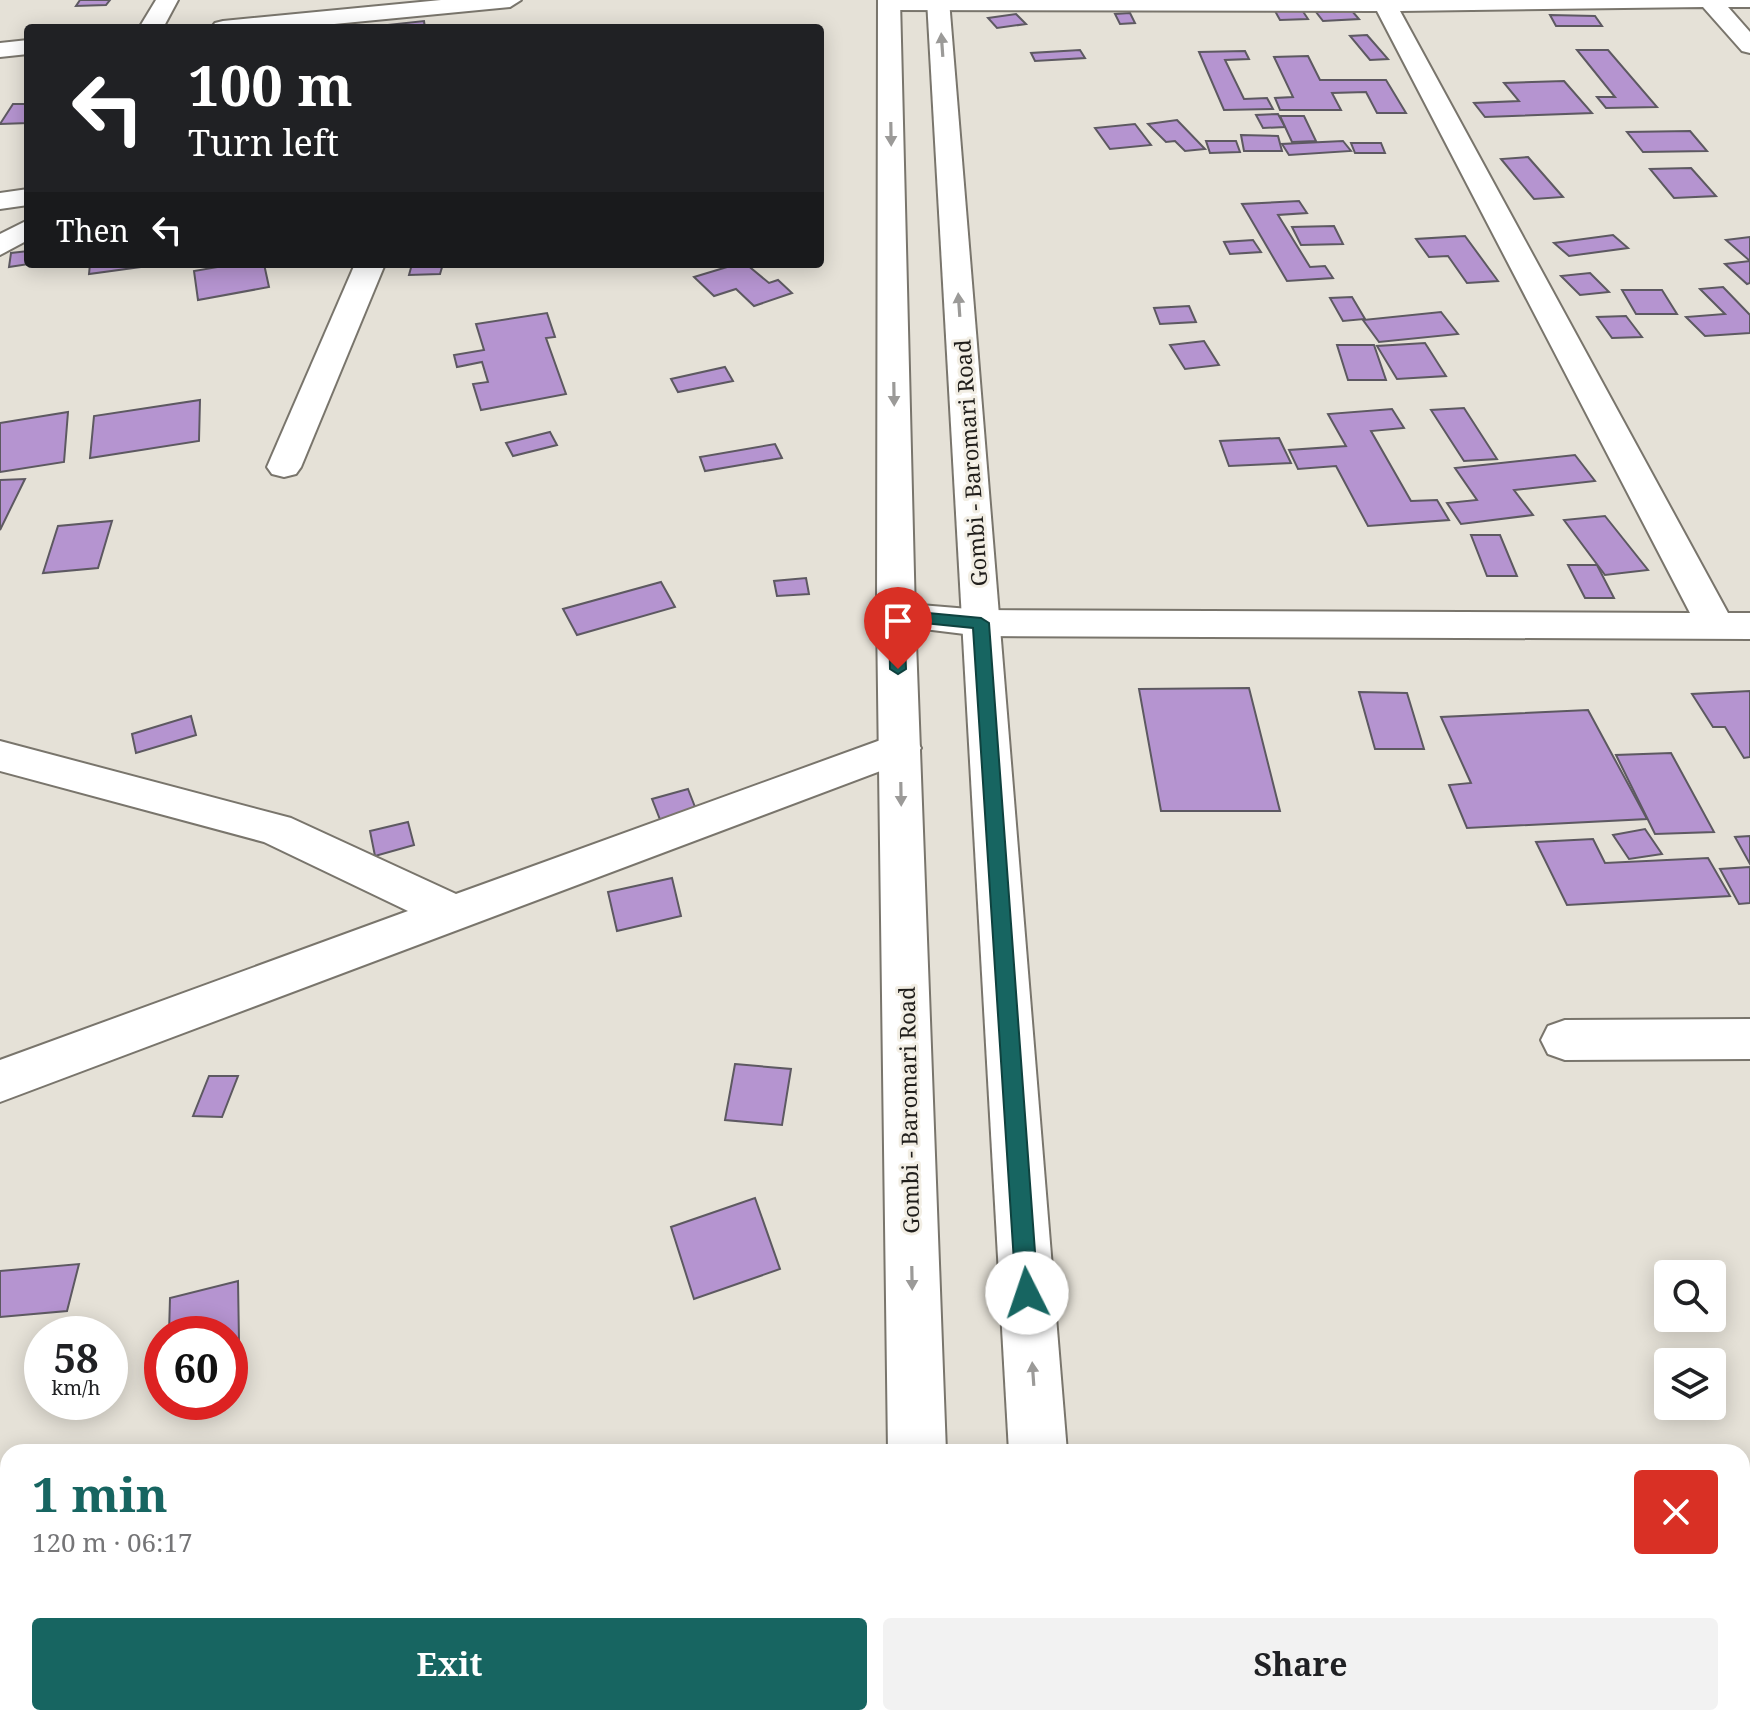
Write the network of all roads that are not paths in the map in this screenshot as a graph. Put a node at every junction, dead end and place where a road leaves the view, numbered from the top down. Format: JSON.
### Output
{"nodes":[{"id":1,"x":167,"y":0,"type":"edge"},
{"id":2,"x":1750,"y":0,"type":"edge"},
{"id":3,"x":499,"y":1,"type":"edge"},
{"id":4,"x":889,"y":1,"type":"edge"},
{"id":5,"x":939,"y":1,"type":"edge"},
{"id":6,"x":1710,"y":1,"type":"edge"},
{"id":7,"x":1385,"y":4,"type":"junction"},
{"id":8,"x":153,"y":24,"type":"edge"},
{"id":9,"x":264,"y":24,"type":"edge"},
{"id":10,"x":482,"y":24,"type":"edge"},
{"id":11,"x":1750,"y":46,"type":"edge"},
{"id":12,"x":24,"y":47,"type":"edge"},
{"id":13,"x":0,"y":50,"type":"edge"},
{"id":14,"x":24,"y":198,"type":"edge"},
{"id":15,"x":0,"y":201,"type":"edge"},
{"id":16,"x":24,"y":231,"type":"edge"},
{"id":17,"x":0,"y":246,"type":"edge"},
{"id":18,"x":368,"y":268,"type":"edge"},
{"id":19,"x":284,"y":467,"type":"dead end"},
{"id":20,"x":896,"y":615,"type":"junction"},
{"id":21,"x":981,"y":623,"type":"junction"},
{"id":22,"x":1733,"y":626,"type":"edge"},
{"id":23,"x":900,"y":748,"type":"junction"},
{"id":24,"x":0,"y":756,"type":"edge"},
{"id":25,"x":454,"y":913,"type":"junction"},
{"id":26,"x":1750,"y":1039,"type":"edge"},
{"id":27,"x":1565,"y":1040,"type":"dead end"},
{"id":28,"x":0,"y":1081,"type":"edge"},
{"id":29,"x":917,"y":1444,"type":"edge"},
{"id":30,"x":1037,"y":1444,"type":"edge"}],
"edges":[{"from":1,"to":8,"type":"street"},
{"from":2,"to":6,"type":"street"},
{"from":3,"to":9,"type":"street"},
{"from":3,"to":10,"type":"street"},
{"from":4,"to":5,"type":"street"},
{"from":4,"to":20,"type":"street","name":"Gombi - Baromari Road","one_way":true},
{"from":5,"to":7,"type":"street"},
{"from":21,"to":5,"type":"street","name":"Gombi - Baromari Road","one_way":true},
{"from":6,"to":7,"type":"street"},
{"from":6,"to":11,"type":"street"},
{"from":7,"to":22,"type":"street"},
{"from":12,"to":13,"type":"street"},
{"from":14,"to":15,"type":"street"},
{"from":16,"to":17,"type":"street"},
{"from":18,"to":19,"type":"street"},
{"from":20,"to":21,"type":"street"},
{"from":20,"to":23,"type":"street","name":"Gombi - Baromari Road"},
{"from":21,"to":22,"type":"street"},
{"from":30,"to":21,"type":"street","name":"Gombi - Baromari Road","one_way":true},
{"from":23,"to":25,"type":"street"},
{"from":23,"to":29,"type":"street","name":"Gombi - Baromari Road","one_way":true},
{"from":24,"to":25,"type":"street"},
{"from":25,"to":28,"type":"street"},
{"from":26,"to":27,"type":"street"}]}
